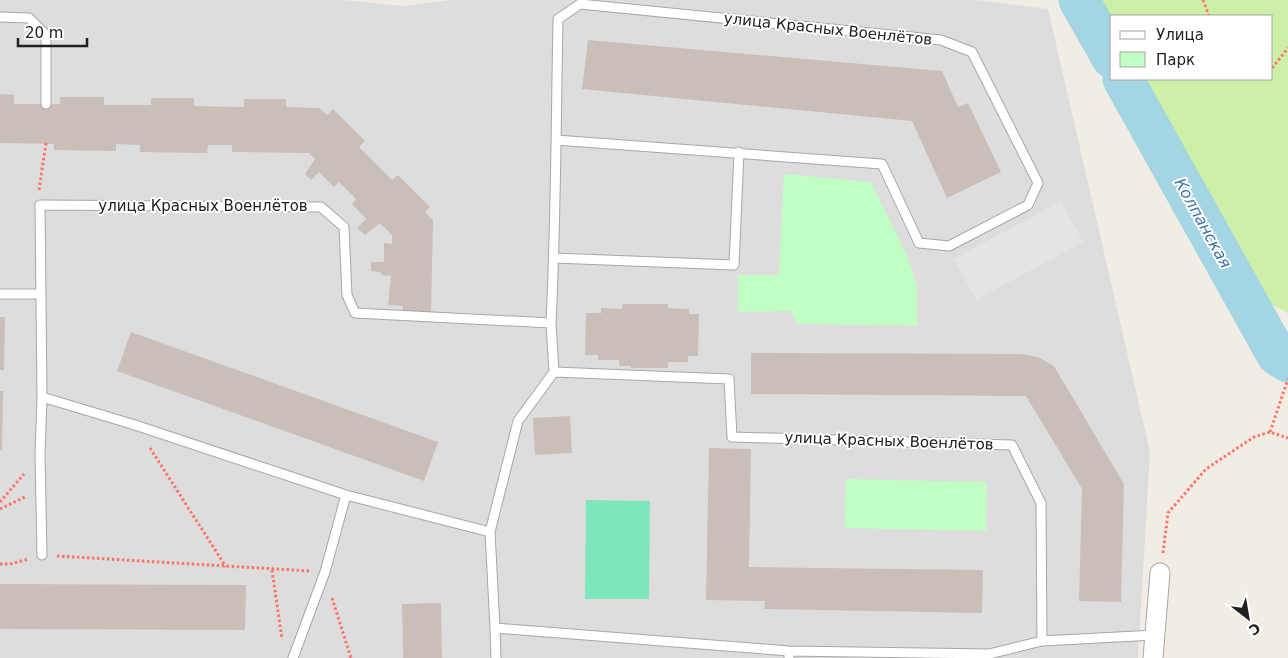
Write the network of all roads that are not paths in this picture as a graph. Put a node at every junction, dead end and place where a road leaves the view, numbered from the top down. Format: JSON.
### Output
{"nodes":[{"id":1,"x":0,"y":17,"type":"edge"},
{"id":2,"x":46,"y":104,"type":"dead end"},
{"id":3,"x":556,"y":140,"type":"junction"},
{"id":4,"x":739,"y":152,"type":"junction"},
{"id":5,"x":554,"y":258,"type":"junction"},
{"id":6,"x":0,"y":294,"type":"edge"},
{"id":7,"x":40,"y":294,"type":"junction"},
{"id":8,"x":551,"y":323,"type":"junction"},
{"id":9,"x":554,"y":372,"type":"junction"},
{"id":10,"x":42,"y":397,"type":"junction"},
{"id":11,"x":346,"y":495,"type":"junction"},
{"id":12,"x":490,"y":532,"type":"junction"},
{"id":13,"x":42,"y":556,"type":"road end"},
{"id":14,"x":1160,"y":573,"type":"road end"},
{"id":15,"x":495,"y":628,"type":"junction"},
{"id":16,"x":1154,"y":635,"type":"junction"},
{"id":17,"x":1042,"y":641,"type":"junction"},
{"id":18,"x":789,"y":654,"type":"edge"},
{"id":19,"x":293,"y":658,"type":"edge"},
{"id":20,"x":496,"y":658,"type":"edge"},
{"id":21,"x":1153,"y":658,"type":"edge"}],
"edges":[{"from":1,"to":2,"type":"lane"},
{"from":3,"to":4,"type":"lane","name":"улица Красных Военлётов"},
{"from":3,"to":4,"type":"lane","name":"улица Красных Военлётов"},
{"from":3,"to":5,"type":"lane","name":"улица Красных Военлётов"},
{"from":4,"to":5,"type":"lane"},
{"from":5,"to":8,"type":"lane","name":"улица Красных Военлётов"},
{"from":6,"to":7,"type":"lane"},
{"from":7,"to":8,"type":"lane","name":"улица Красных Военлётов"},
{"from":7,"to":10,"type":"lane"},
{"from":8,"to":9,"type":"lane","name":"улица Красных Военлётов"},
{"from":9,"to":12,"type":"lane"},
{"from":9,"to":17,"type":"lane","name":"улица Красных Военлётов"},
{"from":10,"to":11,"type":"lane"},
{"from":10,"to":13,"type":"lane"},
{"from":11,"to":12,"type":"lane"},
{"from":11,"to":19,"type":"lane"},
{"from":12,"to":15,"type":"lane"},
{"from":14,"to":16,"type":"street"},
{"from":15,"to":18,"type":"lane"},
{"from":15,"to":20,"type":"lane"},
{"from":16,"to":17,"type":"lane"},
{"from":16,"to":21,"type":"street"},
{"from":17,"to":18,"type":"lane"}]}
